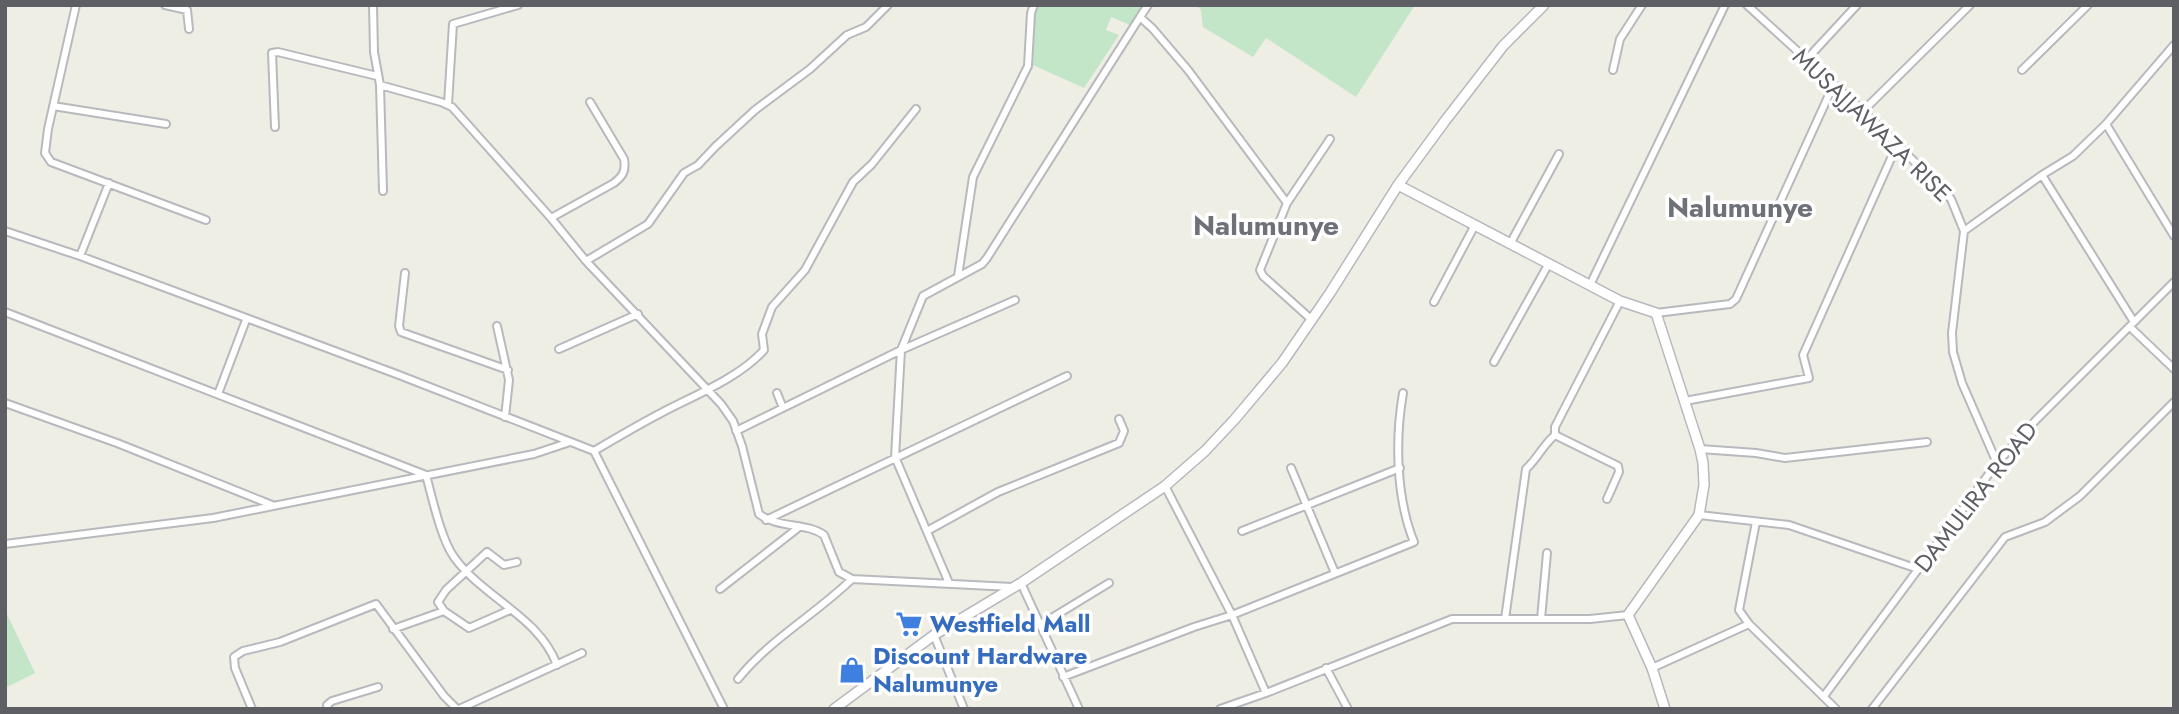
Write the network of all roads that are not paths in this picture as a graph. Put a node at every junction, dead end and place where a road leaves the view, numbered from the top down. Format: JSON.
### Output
{"nodes":[{"id":1,"x":76,"y":5,"type":"edge"},
{"id":2,"x":164,"y":5,"type":"edge"},
{"id":3,"x":373,"y":5,"type":"edge"},
{"id":4,"x":518,"y":5,"type":"edge"},
{"id":5,"x":888,"y":5,"type":"edge"},
{"id":6,"x":1034,"y":5,"type":"edge"},
{"id":7,"x":1148,"y":5,"type":"edge"},
{"id":8,"x":1544,"y":5,"type":"edge"},
{"id":9,"x":1642,"y":5,"type":"edge"},
{"id":10,"x":1725,"y":5,"type":"edge"},
{"id":11,"x":1746,"y":5,"type":"edge"},
{"id":12,"x":1857,"y":5,"type":"edge"},
{"id":13,"x":1970,"y":5,"type":"edge"},
{"id":14,"x":2088,"y":5,"type":"edge"},
{"id":15,"x":1140,"y":18,"type":"junction"},
{"id":16,"x":189,"y":29,"type":"dead end"},
{"id":17,"x":2174,"y":45,"type":"edge"},
{"id":18,"x":1806,"y":60,"type":"junction"},
{"id":19,"x":1613,"y":70,"type":"dead end"},
{"id":20,"x":2022,"y":70,"type":"dead end"},
{"id":21,"x":377,"y":76,"type":"junction"},
{"id":22,"x":380,"y":85,"type":"junction"},
{"id":23,"x":1833,"y":86,"type":"junction"},
{"id":24,"x":590,"y":102,"type":"dead end"},
{"id":25,"x":448,"y":104,"type":"junction"},
{"id":26,"x":53,"y":106,"type":"junction"},
{"id":27,"x":916,"y":109,"type":"dead end"},
{"id":28,"x":1863,"y":111,"type":"junction"},
{"id":29,"x":166,"y":124,"type":"dead end"},
{"id":30,"x":2106,"y":124,"type":"junction"},
{"id":31,"x":275,"y":127,"type":"dead end"},
{"id":32,"x":1330,"y":139,"type":"dead end"},
{"id":33,"x":1897,"y":145,"type":"junction"},
{"id":34,"x":1559,"y":154,"type":"dead end"},
{"id":35,"x":2042,"y":175,"type":"junction"},
{"id":36,"x":109,"y":183,"type":"junction"},
{"id":37,"x":1398,"y":185,"type":"junction"},
{"id":38,"x":383,"y":191,"type":"dead end"},
{"id":39,"x":1287,"y":203,"type":"junction"},
{"id":40,"x":551,"y":218,"type":"junction"},
{"id":41,"x":206,"y":220,"type":"dead end"},
{"id":42,"x":1475,"y":225,"type":"junction"},
{"id":43,"x":1964,"y":230,"type":"junction"},
{"id":44,"x":5,"y":231,"type":"edge"},
{"id":45,"x":2174,"y":236,"type":"edge"},
{"id":46,"x":1510,"y":244,"type":"junction"},
{"id":47,"x":80,"y":256,"type":"junction"},
{"id":48,"x":586,"y":261,"type":"junction"},
{"id":49,"x":1548,"y":265,"type":"junction"},
{"id":50,"x":405,"y":273,"type":"dead end"},
{"id":51,"x":958,"y":276,"type":"junction"},
{"id":52,"x":2174,"y":282,"type":"edge"},
{"id":53,"x":1590,"y":285,"type":"junction"},
{"id":54,"x":1014,"y":300,"type":"dead end"},
{"id":55,"x":1620,"y":301,"type":"junction"},
{"id":56,"x":1434,"y":302,"type":"dead end"},
{"id":57,"x":5,"y":312,"type":"edge"},
{"id":58,"x":1656,"y":313,"type":"junction"},
{"id":59,"x":638,"y":314,"type":"junction"},
{"id":60,"x":246,"y":320,"type":"junction"},
{"id":61,"x":1312,"y":320,"type":"junction"},
{"id":62,"x":2132,"y":325,"type":"junction"},
{"id":63,"x":497,"y":326,"type":"dead end"},
{"id":64,"x":559,"y":349,"type":"dead end"},
{"id":65,"x":901,"y":350,"type":"junction"},
{"id":66,"x":1494,"y":362,"type":"dead end"},
{"id":67,"x":2174,"y":369,"type":"edge"},
{"id":68,"x":508,"y":370,"type":"junction"},
{"id":69,"x":1067,"y":376,"type":"dead end"},
{"id":70,"x":707,"y":390,"type":"junction"},
{"id":71,"x":777,"y":393,"type":"dead end"},
{"id":72,"x":1403,"y":393,"type":"dead end"},
{"id":73,"x":218,"y":394,"type":"junction"},
{"id":74,"x":1685,"y":401,"type":"junction"},
{"id":75,"x":2174,"y":402,"type":"edge"},
{"id":76,"x":5,"y":403,"type":"edge"},
{"id":77,"x":783,"y":408,"type":"junction"},
{"id":78,"x":505,"y":417,"type":"junction"},
{"id":79,"x":1119,"y":419,"type":"dead end"},
{"id":80,"x":736,"y":431,"type":"junction"},
{"id":81,"x":1555,"y":435,"type":"junction"},
{"id":82,"x":570,"y":442,"type":"junction"},
{"id":83,"x":1927,"y":442,"type":"dead end"},
{"id":84,"x":1700,"y":449,"type":"junction"},
{"id":85,"x":594,"y":451,"type":"junction"},
{"id":86,"x":895,"y":457,"type":"junction"},
{"id":87,"x":1997,"y":463,"type":"junction"},
{"id":88,"x":1291,"y":468,"type":"dead end"},
{"id":89,"x":1401,"y":468,"type":"junction"},
{"id":90,"x":426,"y":475,"type":"junction"},
{"id":91,"x":1165,"y":486,"type":"junction"},
{"id":92,"x":1607,"y":499,"type":"dead end"},
{"id":93,"x":1307,"y":504,"type":"junction"},
{"id":94,"x":274,"y":506,"type":"junction"},
{"id":95,"x":1699,"y":515,"type":"junction"},
{"id":96,"x":766,"y":520,"type":"junction"},
{"id":97,"x":1756,"y":522,"type":"junction"},
{"id":98,"x":799,"y":528,"type":"junction"},
{"id":99,"x":927,"y":531,"type":"junction"},
{"id":100,"x":1242,"y":531,"type":"dead end"},
{"id":101,"x":5,"y":544,"type":"edge"},
{"id":102,"x":1547,"y":553,"type":"dead end"},
{"id":103,"x":517,"y":562,"type":"dead end"},
{"id":104,"x":1918,"y":569,"type":"junction"},
{"id":105,"x":466,"y":570,"type":"junction"},
{"id":106,"x":1335,"y":573,"type":"junction"},
{"id":107,"x":852,"y":579,"type":"junction"},
{"id":108,"x":949,"y":583,"type":"junction"},
{"id":109,"x":1110,"y":583,"type":"dead end"},
{"id":110,"x":1017,"y":585,"type":"junction"},
{"id":111,"x":719,"y":589,"type":"dead end"},
{"id":112,"x":510,"y":610,"type":"junction"},
{"id":113,"x":444,"y":611,"type":"junction"},
{"id":114,"x":1232,"y":615,"type":"junction"},
{"id":115,"x":1628,"y":615,"type":"junction"},
{"id":116,"x":1505,"y":619,"type":"junction"},
{"id":117,"x":1541,"y":619,"type":"junction"},
{"id":118,"x":1749,"y":624,"type":"junction"},
{"id":119,"x":1040,"y":625,"type":"junction"},
{"id":120,"x":394,"y":629,"type":"junction"},
{"id":121,"x":934,"y":635,"type":"junction"},
{"id":122,"x":582,"y":653,"type":"dead end"},
{"id":123,"x":557,"y":665,"type":"junction"},
{"id":124,"x":1326,"y":668,"type":"junction"},
{"id":125,"x":1652,"y":668,"type":"junction"},
{"id":126,"x":1063,"y":677,"type":"junction"},
{"id":127,"x":738,"y":679,"type":"dead end"},
{"id":128,"x":378,"y":687,"type":"dead end"},
{"id":129,"x":1266,"y":692,"type":"junction"},
{"id":130,"x":1824,"y":696,"type":"junction"},
{"id":131,"x":252,"y":709,"type":"edge"},
{"id":132,"x":328,"y":709,"type":"edge"},
{"id":133,"x":458,"y":709,"type":"edge"},
{"id":134,"x":724,"y":709,"type":"edge"},
{"id":135,"x":834,"y":709,"type":"edge"},
{"id":136,"x":964,"y":709,"type":"edge"},
{"id":137,"x":1079,"y":709,"type":"edge"},
{"id":138,"x":1220,"y":709,"type":"edge"},
{"id":139,"x":1348,"y":709,"type":"edge"},
{"id":140,"x":1665,"y":709,"type":"edge"},
{"id":141,"x":1836,"y":709,"type":"edge"},
{"id":142,"x":1872,"y":709,"type":"edge"}],
"edges":[{"from":1,"to":26,"type":"street"},
{"from":2,"to":16,"type":"street"},
{"from":3,"to":21,"type":"street"},
{"from":4,"to":25,"type":"street"},
{"from":5,"to":48,"type":"street"},
{"from":6,"to":51,"type":"street"},
{"from":7,"to":15,"type":"street"},
{"from":8,"to":37,"type":"street"},
{"from":9,"to":19,"type":"street"},
{"from":10,"to":53,"type":"street"},
{"from":11,"to":18,"type":"street","name":"MUSAJJAWAZA RISE"},
{"from":12,"to":18,"type":"street"},
{"from":13,"to":28,"type":"street"},
{"from":14,"to":20,"type":"street"},
{"from":15,"to":39,"type":"street"},
{"from":15,"to":51,"type":"street"},
{"from":17,"to":30,"type":"street"},
{"from":18,"to":23,"type":"street","name":"MUSAJJAWAZA RISE"},
{"from":21,"to":22,"type":"street"},
{"from":21,"to":31,"type":"street"},
{"from":22,"to":25,"type":"street"},
{"from":22,"to":38,"type":"street"},
{"from":23,"to":28,"type":"street","name":"MUSAJJAWAZA RISE"},
{"from":23,"to":58,"type":"street"},
{"from":24,"to":40,"type":"street"},
{"from":25,"to":40,"type":"street"},
{"from":26,"to":29,"type":"street"},
{"from":26,"to":36,"type":"street"},
{"from":27,"to":70,"type":"street"},
{"from":28,"to":33,"type":"street","name":"MUSAJJAWAZA RISE"},
{"from":30,"to":35,"type":"street"},
{"from":30,"to":45,"type":"street"},
{"from":32,"to":39,"type":"street"},
{"from":33,"to":43,"type":"street","name":"MUSAJJAWAZA RISE"},
{"from":33,"to":74,"type":"street"},
{"from":34,"to":46,"type":"street"},
{"from":35,"to":43,"type":"street"},
{"from":35,"to":62,"type":"street"},
{"from":36,"to":41,"type":"street"},
{"from":36,"to":47,"type":"street"},
{"from":37,"to":42,"type":"street"},
{"from":37,"to":61,"type":"street"},
{"from":39,"to":61,"type":"street"},
{"from":40,"to":48,"type":"street"},
{"from":42,"to":46,"type":"street"},
{"from":42,"to":56,"type":"street"},
{"from":43,"to":87,"type":"street","name":"MUSAJJAWAZA RISE"},
{"from":44,"to":47,"type":"street"},
{"from":46,"to":49,"type":"street"},
{"from":47,"to":60,"type":"street"},
{"from":48,"to":59,"type":"street"},
{"from":49,"to":53,"type":"street"},
{"from":49,"to":66,"type":"street"},
{"from":50,"to":68,"type":"street"},
{"from":51,"to":65,"type":"street"},
{"from":52,"to":62,"type":"street","name":"DAMULIRA ROAD"},
{"from":53,"to":55,"type":"street"},
{"from":54,"to":65,"type":"street"},
{"from":55,"to":58,"type":"street"},
{"from":55,"to":81,"type":"street"},
{"from":57,"to":73,"type":"street"},
{"from":58,"to":74,"type":"street"},
{"from":59,"to":64,"type":"street"},
{"from":59,"to":70,"type":"street"},
{"from":60,"to":73,"type":"street"},
{"from":60,"to":78,"type":"street"},
{"from":61,"to":91,"type":"street"},
{"from":62,"to":67,"type":"street"},
{"from":62,"to":87,"type":"street","name":"DAMULIRA ROAD"},
{"from":63,"to":68,"type":"street"},
{"from":65,"to":77,"type":"street"},
{"from":65,"to":86,"type":"street"},
{"from":68,"to":78,"type":"street"},
{"from":69,"to":86,"type":"street"},
{"from":70,"to":80,"type":"street"},
{"from":70,"to":85,"type":"street"},
{"from":71,"to":77,"type":"street"},
{"from":72,"to":89,"type":"street"},
{"from":73,"to":90,"type":"street"},
{"from":74,"to":84,"type":"street"},
{"from":75,"to":142,"type":"street"},
{"from":76,"to":94,"type":"street"},
{"from":77,"to":80,"type":"street"},
{"from":78,"to":82,"type":"street"},
{"from":79,"to":99,"type":"street"},
{"from":80,"to":96,"type":"street"},
{"from":81,"to":92,"type":"street"},
{"from":81,"to":116,"type":"street"},
{"from":82,"to":85,"type":"street"},
{"from":82,"to":90,"type":"street"},
{"from":83,"to":84,"type":"street"},
{"from":84,"to":95,"type":"street"},
{"from":85,"to":134,"type":"street"},
{"from":86,"to":96,"type":"street"},
{"from":86,"to":99,"type":"street"},
{"from":87,"to":104,"type":"street","name":"DAMULIRA ROAD"},
{"from":88,"to":93,"type":"street"},
{"from":89,"to":93,"type":"street"},
{"from":89,"to":106,"type":"street"},
{"from":90,"to":94,"type":"street"},
{"from":90,"to":105,"type":"street"},
{"from":91,"to":110,"type":"street"},
{"from":91,"to":114,"type":"street"},
{"from":93,"to":100,"type":"street"},
{"from":93,"to":106,"type":"street"},
{"from":94,"to":101,"type":"street"},
{"from":95,"to":97,"type":"street"},
{"from":95,"to":115,"type":"street"},
{"from":96,"to":98,"type":"street"},
{"from":97,"to":104,"type":"street"},
{"from":97,"to":118,"type":"street"},
{"from":98,"to":107,"type":"street"},
{"from":98,"to":111,"type":"street"},
{"from":99,"to":108,"type":"street"},
{"from":102,"to":117,"type":"street"},
{"from":103,"to":105,"type":"street"},
{"from":104,"to":130,"type":"street","name":"DAMULIRA ROAD"},
{"from":105,"to":112,"type":"street"},
{"from":105,"to":113,"type":"street"},
{"from":106,"to":114,"type":"street"},
{"from":107,"to":108,"type":"street"},
{"from":107,"to":127,"type":"street"},
{"from":108,"to":110,"type":"street"},
{"from":109,"to":119,"type":"street"},
{"from":110,"to":119,"type":"street"},
{"from":110,"to":121,"type":"street"},
{"from":112,"to":113,"type":"street"},
{"from":112,"to":123,"type":"street"},
{"from":113,"to":120,"type":"street"},
{"from":114,"to":126,"type":"street"},
{"from":114,"to":129,"type":"street"},
{"from":115,"to":117,"type":"street"},
{"from":115,"to":125,"type":"street"},
{"from":116,"to":117,"type":"street"},
{"from":116,"to":124,"type":"street"},
{"from":118,"to":125,"type":"street"},
{"from":118,"to":130,"type":"street"},
{"from":119,"to":126,"type":"street"},
{"from":120,"to":131,"type":"street"},
{"from":120,"to":133,"type":"street"},
{"from":121,"to":135,"type":"street"},
{"from":121,"to":136,"type":"street"},
{"from":122,"to":123,"type":"street"},
{"from":123,"to":133,"type":"street"},
{"from":124,"to":129,"type":"street"},
{"from":124,"to":139,"type":"street"},
{"from":125,"to":140,"type":"street"},
{"from":126,"to":137,"type":"street"},
{"from":128,"to":132,"type":"street"},
{"from":129,"to":138,"type":"street"},
{"from":130,"to":141,"type":"street"}]}
